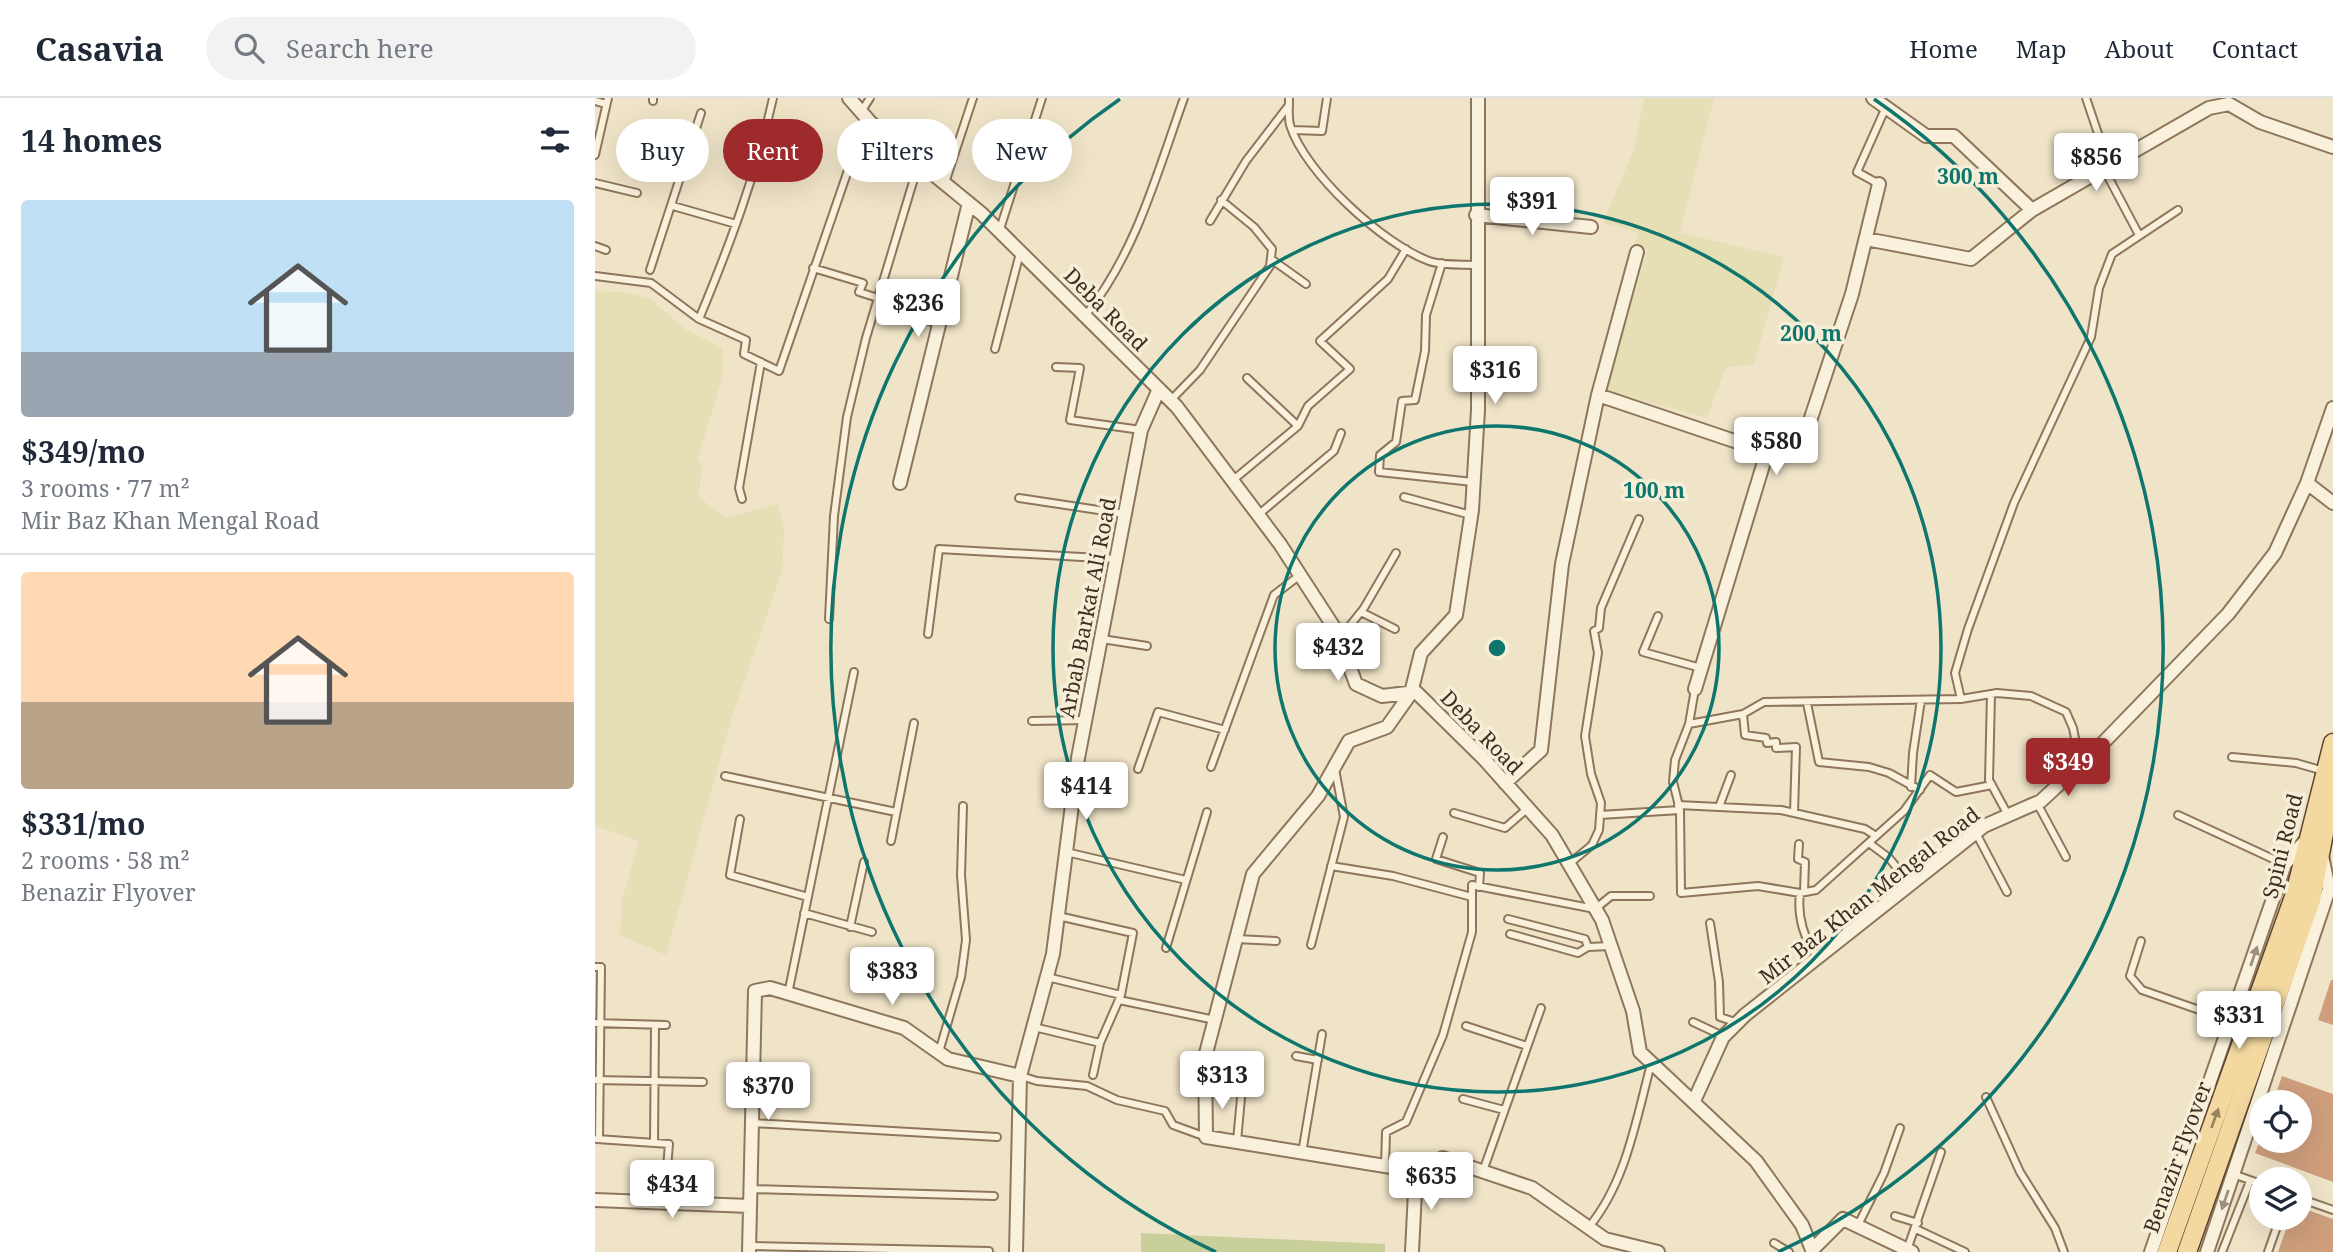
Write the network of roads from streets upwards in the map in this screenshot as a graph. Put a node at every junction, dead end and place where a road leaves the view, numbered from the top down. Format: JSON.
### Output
{"nodes":[{"id":1,"x":849,"y":98,"type":"edge"},
{"id":2,"x":1478,"y":98,"type":"edge"},
{"id":3,"x":1873,"y":98,"type":"edge"},
{"id":4,"x":2229,"y":101,"type":"edge"},
{"id":5,"x":2333,"y":147,"type":"edge"},
{"id":6,"x":1879,"y":184,"type":"road end"},
{"id":7,"x":968,"y":202,"type":"junction"},
{"id":8,"x":2032,"y":210,"type":"junction"},
{"id":9,"x":1476,"y":215,"type":"junction"},
{"id":10,"x":1591,"y":227,"type":"dead end"},
{"id":11,"x":1865,"y":239,"type":"junction"},
{"id":12,"x":1637,"y":252,"type":"dead end"},
{"id":13,"x":1159,"y":389,"type":"junction"},
{"id":14,"x":1598,"y":395,"type":"junction"},
{"id":15,"x":2333,"y":408,"type":"edge"},
{"id":16,"x":1804,"y":439,"type":"dead end"},
{"id":17,"x":900,"y":483,"type":"dead end"},
{"id":18,"x":2307,"y":483,"type":"junction"},
{"id":19,"x":2333,"y":503,"type":"edge"},
{"id":20,"x":1695,"y":689,"type":"road end"},
{"id":21,"x":1411,"y":693,"type":"junction"},
{"id":22,"x":2333,"y":743,"type":"edge"},
{"id":23,"x":1506,"y":783,"type":"junction"},
{"id":24,"x":2333,"y":787,"type":"edge"},
{"id":25,"x":2307,"y":839,"type":"junction"},
{"id":26,"x":2322,"y":855,"type":"junction"},
{"id":27,"x":2272,"y":959,"type":"joint"},
{"id":28,"x":2290,"y":963,"type":"joint"},
{"id":29,"x":1020,"y":1076,"type":"junction"},
{"id":30,"x":1694,"y":1101,"type":"junction"},
{"id":31,"x":1416,"y":1171,"type":"junction"},
{"id":32,"x":595,"y":1200,"type":"edge"},
{"id":33,"x":750,"y":1206,"type":"junction"},
{"id":34,"x":749,"y":1249,"type":"edge"},
{"id":35,"x":1813,"y":1251,"type":"edge"},
{"id":36,"x":1910,"y":1251,"type":"edge"},
{"id":37,"x":1016,"y":1252,"type":"edge"},
{"id":38,"x":1412,"y":1252,"type":"edge"},
{"id":39,"x":1658,"y":1252,"type":"edge"},
{"id":40,"x":2151,"y":1252,"type":"edge"},
{"id":41,"x":2167,"y":1252,"type":"edge"},
{"id":42,"x":2187,"y":1252,"type":"edge"},
{"id":43,"x":2207,"y":1252,"type":"edge"}],
"edges":[{"from":1,"to":7,"type":"street","name":"Deba Road"},
{"from":2,"to":9,"type":"street"},
{"from":3,"to":8,"type":"street"},
{"from":4,"to":5,"type":"street"},
{"from":4,"to":8,"type":"street"},
{"from":6,"to":11,"type":"street"},
{"from":7,"to":13,"type":"street","name":"Deba Road"},
{"from":7,"to":17,"type":"street"},
{"from":8,"to":11,"type":"street"},
{"from":9,"to":10,"type":"street"},
{"from":9,"to":21,"type":"street"},
{"from":11,"to":16,"type":"street"},
{"from":12,"to":14,"type":"street"},
{"from":13,"to":21,"type":"street","name":"Deba Road"},
{"from":13,"to":29,"type":"street","name":"Arbab Barkat Ali Road"},
{"from":14,"to":20,"type":"street"},
{"from":14,"to":23,"type":"street"},
{"from":15,"to":18,"type":"street","name":"Mir Baz Khan Mengal Road"},
{"from":18,"to":19,"type":"street"},
{"from":18,"to":30,"type":"street","name":"Mir Baz Khan Mengal Road"},
{"from":21,"to":23,"type":"street","name":"Deba Road"},
{"from":21,"to":31,"type":"street"},
{"from":22,"to":25,"type":"main road","name":"Spini Road"},
{"from":23,"to":30,"type":"street","name":"Deba Road"},
{"from":24,"to":26,"type":"main road","name":"Spini Road"},
{"from":25,"to":27,"type":"main road","name":"Spini Road"},
{"from":40,"to":25,"type":"street","one_way":true},
{"from":26,"to":28,"type":"main road","name":"Spini Road"},
{"from":26,"to":43,"type":"street","one_way":true},
{"from":41,"to":27,"type":"main road","name":"Benazir Flyover","one_way":true},
{"from":28,"to":42,"type":"main road","name":"Benazir Flyover"},
{"from":29,"to":33,"type":"street"},
{"from":29,"to":37,"type":"street","name":"Arbab Barkat Ali Road"},
{"from":30,"to":35,"type":"street","name":"Deba Road"},
{"from":31,"to":38,"type":"street"},
{"from":31,"to":39,"type":"street"},
{"from":32,"to":33,"type":"street"},
{"from":33,"to":34,"type":"street"},
{"from":35,"to":36,"type":"street"}]}
